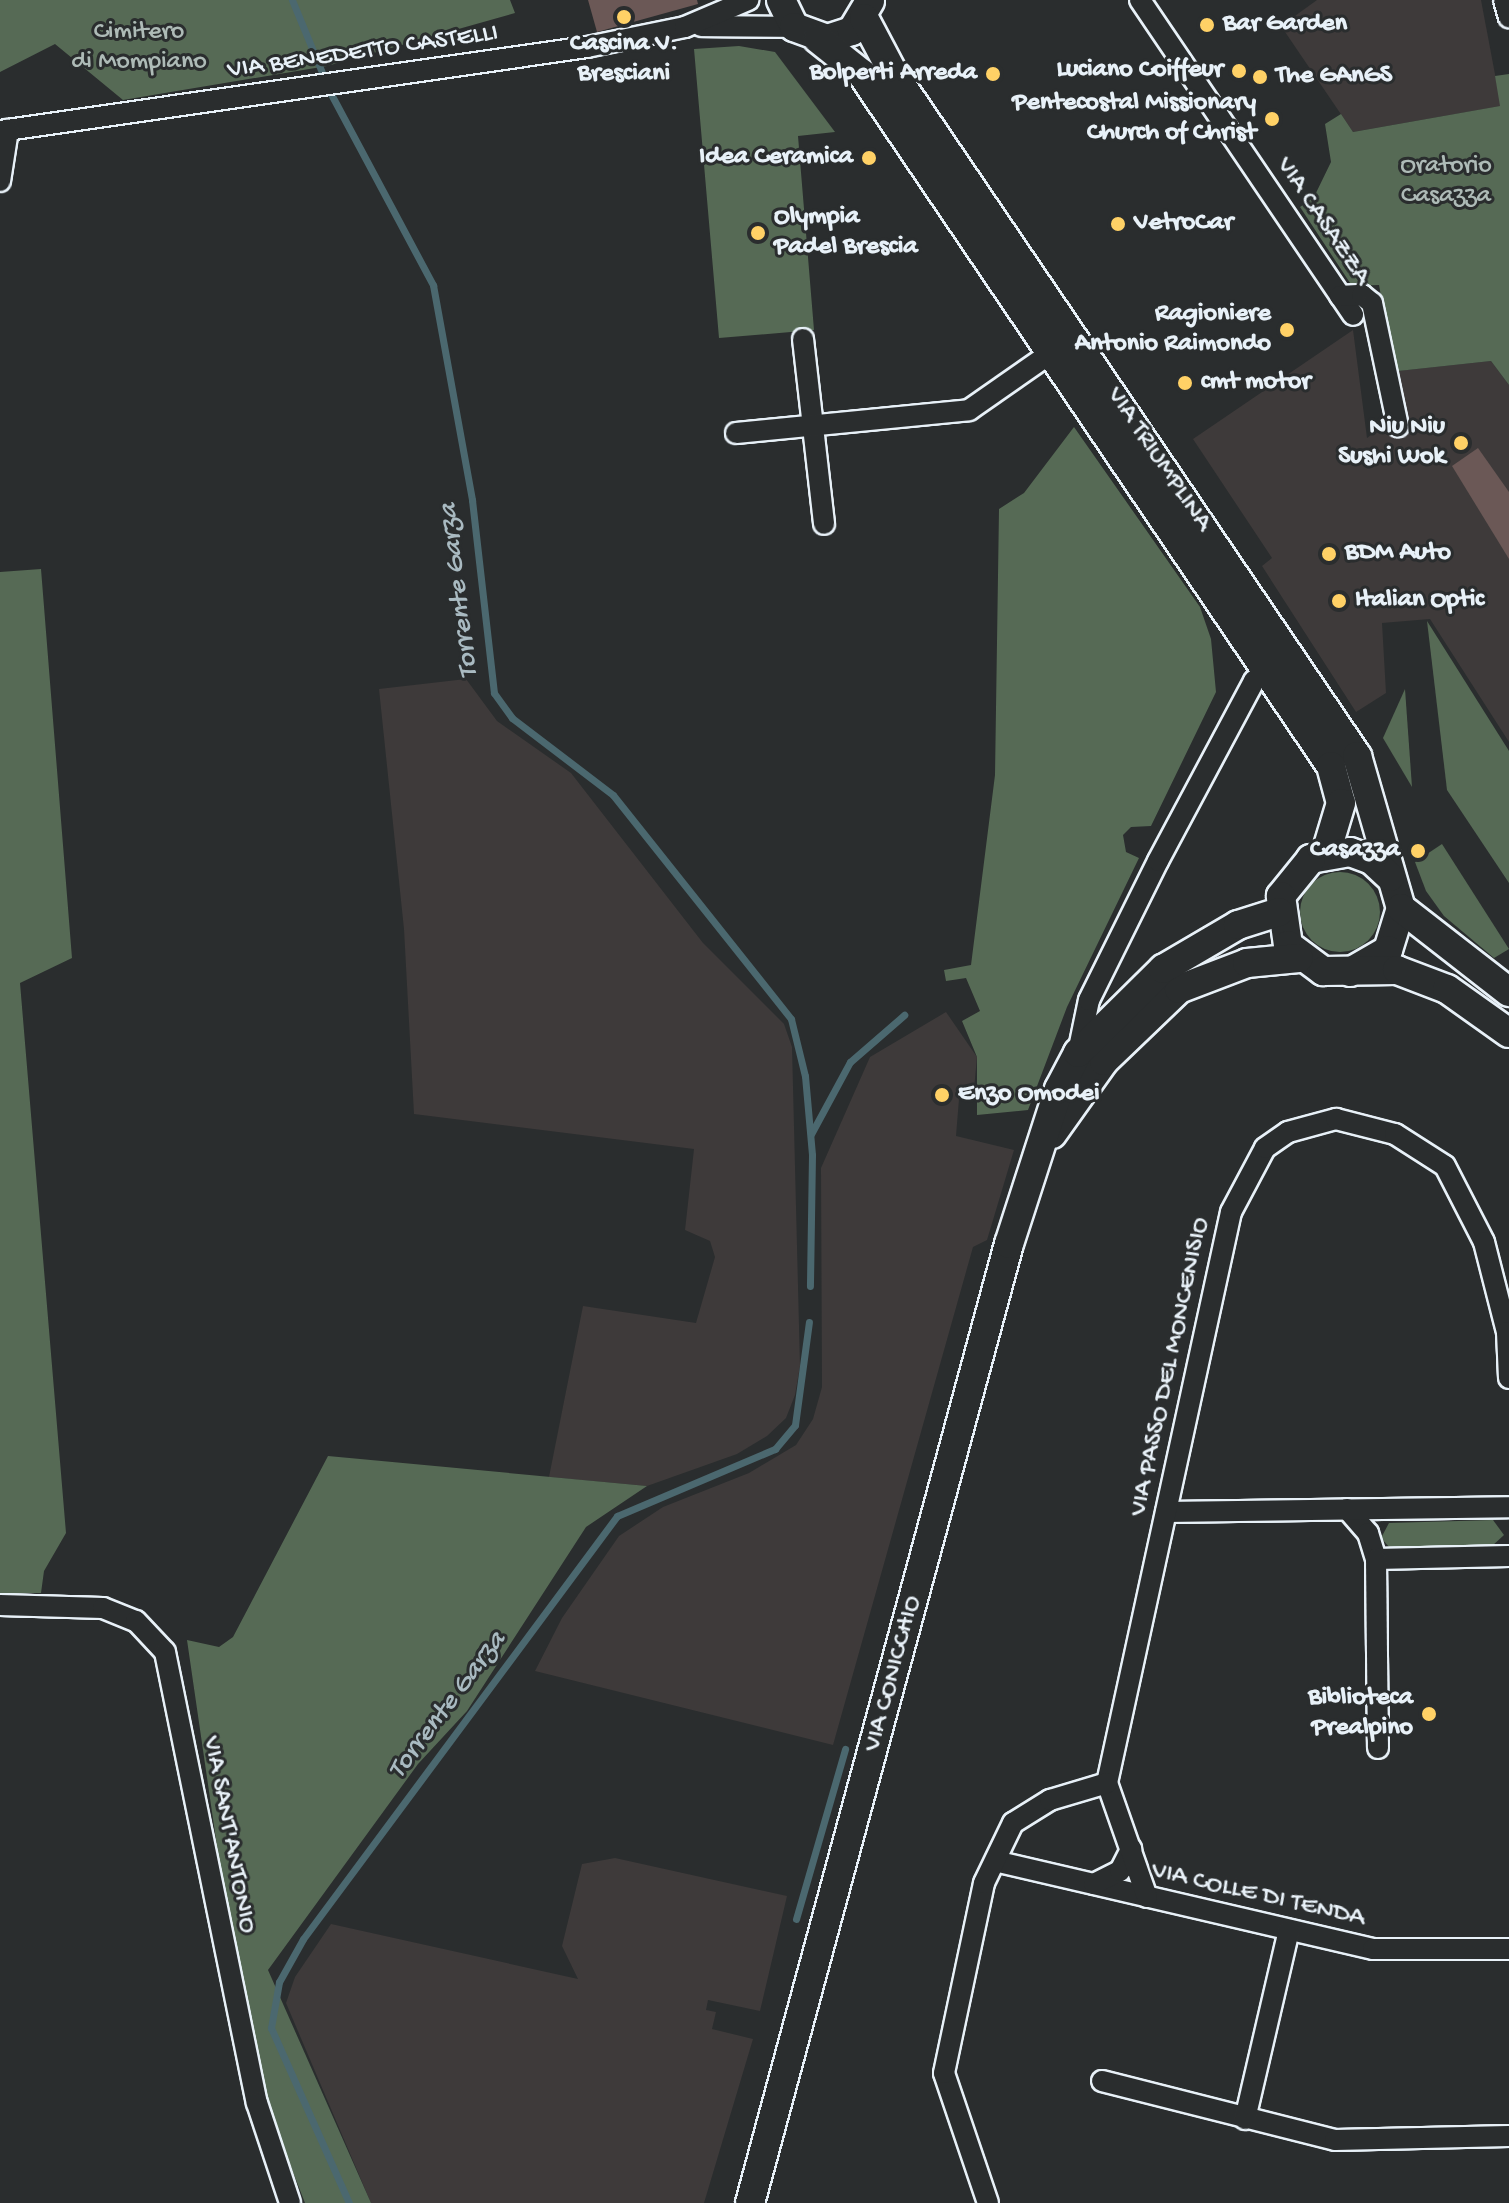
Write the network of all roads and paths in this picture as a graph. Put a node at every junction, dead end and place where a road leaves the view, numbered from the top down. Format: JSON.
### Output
{"nodes":[{"id":1,"x":748,"y":0,"type":"edge"},
{"id":2,"x":781,"y":0,"type":"edge"},
{"id":3,"x":1140,"y":0,"type":"edge"},
{"id":4,"x":1504,"y":0,"type":"edge"},
{"id":5,"x":871,"y":6,"type":"edge"},
{"id":6,"x":1509,"y":17,"type":"edge"},
{"id":7,"x":685,"y":27,"type":"junction"},
{"id":8,"x":806,"y":33,"type":"junction"},
{"id":9,"x":4,"y":130,"type":"edge"},
{"id":10,"x":0,"y":181,"type":"edge"},
{"id":11,"x":1340,"y":296,"type":"junction"},
{"id":12,"x":1353,"y":315,"type":"dead end"},
{"id":13,"x":803,"y":339,"type":"dead end"},
{"id":14,"x":1052,"y":352,"type":"junction"},
{"id":15,"x":813,"y":425,"type":"junction"},
{"id":16,"x":1398,"y":426,"type":"dead end"},
{"id":17,"x":736,"y":433,"type":"dead end"},
{"id":18,"x":824,"y":524,"type":"dead end"},
{"id":19,"x":1268,"y":670,"type":"junction"},
{"id":20,"x":1326,"y":853,"type":"junction"},
{"id":21,"x":1390,"y":877,"type":"junction"},
{"id":22,"x":1401,"y":908,"type":"junction"},
{"id":23,"x":1279,"y":912,"type":"junction"},
{"id":24,"x":1299,"y":958,"type":"junction"},
{"id":25,"x":1350,"y":972,"type":"junction"},
{"id":26,"x":1509,"y":992,"type":"edge"},
{"id":27,"x":1509,"y":1033,"type":"edge"},
{"id":28,"x":1078,"y":1053,"type":"junction"},
{"id":29,"x":1043,"y":1147,"type":"junction"},
{"id":30,"x":1509,"y":1378,"type":"edge"},
{"id":31,"x":1509,"y":1507,"type":"edge"},
{"id":32,"x":1347,"y":1509,"type":"junction"},
{"id":33,"x":1166,"y":1512,"type":"junction"},
{"id":34,"x":1509,"y":1556,"type":"edge"},
{"id":35,"x":1376,"y":1559,"type":"junction"},
{"id":36,"x":0,"y":1605,"type":"edge"},
{"id":37,"x":1378,"y":1748,"type":"dead end"},
{"id":38,"x":1107,"y":1783,"type":"junction"},
{"id":39,"x":1131,"y":1849,"type":"junction"},
{"id":40,"x":999,"y":1862,"type":"junction"},
{"id":41,"x":1094,"y":1884,"type":"junction"},
{"id":42,"x":1147,"y":1897,"type":"junction"},
{"id":43,"x":1289,"y":1930,"type":"junction"},
{"id":44,"x":1509,"y":1949,"type":"edge"},
{"id":45,"x":1102,"y":2081,"type":"dead end"},
{"id":46,"x":1245,"y":2119,"type":"junction"},
{"id":47,"x":1509,"y":2136,"type":"edge"},
{"id":48,"x":761,"y":2166,"type":"junction"},
{"id":49,"x":290,"y":2203,"type":"edge"},
{"id":50,"x":750,"y":2203,"type":"edge"},
{"id":51,"x":766,"y":2203,"type":"edge"},
{"id":52,"x":988,"y":2203,"type":"edge"}],
"edges":[{"from":1,"to":7,"type":"street","name":"VIA BENEDETTO CASTELLI"},
{"from":2,"to":8,"type":"main road","name":"VIA TRIUMPLINA"},
{"from":3,"to":11,"type":"street","name":"VIA CASAZZA"},
{"from":4,"to":6,"type":"street"},
{"from":5,"to":8,"type":"main road","name":"VIA TRIUMPLINA"},
{"from":5,"to":21,"type":"main road","name":"VIA TRIUMPLINA"},
{"from":7,"to":8,"type":"street","name":"VIA BENEDETTO CASTELLI"},
{"from":7,"to":9,"type":"street","name":"VIA BENEDETTO CASTELLI"},
{"from":8,"to":14,"type":"main road","name":"VIA TRIUMPLINA"},
{"from":9,"to":10,"type":"street"},
{"from":11,"to":12,"type":"street","name":"VIA CASAZZA"},
{"from":11,"to":16,"type":"street"},
{"from":13,"to":15,"type":"street"},
{"from":14,"to":15,"type":"street"},
{"from":14,"to":19,"type":"main road","name":"VIA TRIUMPLINA"},
{"from":15,"to":17,"type":"street"},
{"from":15,"to":18,"type":"street"},
{"from":19,"to":20,"type":"main road","name":"VIA TRIUMPLINA"},
{"from":19,"to":28,"type":"street"},
{"from":20,"to":21,"type":"main road"},
{"from":20,"to":23,"type":"main road"},
{"from":21,"to":22,"type":"main road","name":"VIA TRIUMPLINA"},
{"from":22,"to":25,"type":"main road"},
{"from":22,"to":26,"type":"main road"},
{"from":23,"to":24,"type":"main road"},
{"from":23,"to":28,"type":"main road","name":"VIA CONICCHIO"},
{"from":24,"to":25,"type":"main road"},
{"from":24,"to":29,"type":"main road","name":"VIA CONICCHIO"},
{"from":25,"to":27,"type":"main road"},
{"from":28,"to":29,"type":"main road","name":"VIA CONICCHIO"},
{"from":29,"to":48,"type":"main road","name":"VIA CONICCHIO"},
{"from":30,"to":33,"type":"street","name":"VIA PASSO DEL MONCENISIO"},
{"from":31,"to":32,"type":"street"},
{"from":32,"to":33,"type":"street"},
{"from":32,"to":35,"type":"street"},
{"from":33,"to":38,"type":"street","name":"VIA PASSO DEL MONCENISIO"},
{"from":34,"to":35,"type":"street"},
{"from":35,"to":37,"type":"street"},
{"from":36,"to":49,"type":"street","name":"VIA SANT'ANTONIO"},
{"from":38,"to":39,"type":"street"},
{"from":38,"to":40,"type":"street"},
{"from":39,"to":41,"type":"street"},
{"from":39,"to":42,"type":"street"},
{"from":40,"to":41,"type":"street","name":"VIA COLLE DI TENDA"},
{"from":40,"to":52,"type":"street"},
{"from":41,"to":42,"type":"street","name":"VIA COLLE DI TENDA"},
{"from":42,"to":43,"type":"street","name":"VIA COLLE DI TENDA"},
{"from":43,"to":44,"type":"street","name":"VIA COLLE DI TENDA"},
{"from":43,"to":46,"type":"street"},
{"from":45,"to":46,"type":"street"},
{"from":46,"to":47,"type":"street"},
{"from":48,"to":50,"type":"main road","name":"VIA CONICCHIO"},
{"from":48,"to":51,"type":"main road"}]}
